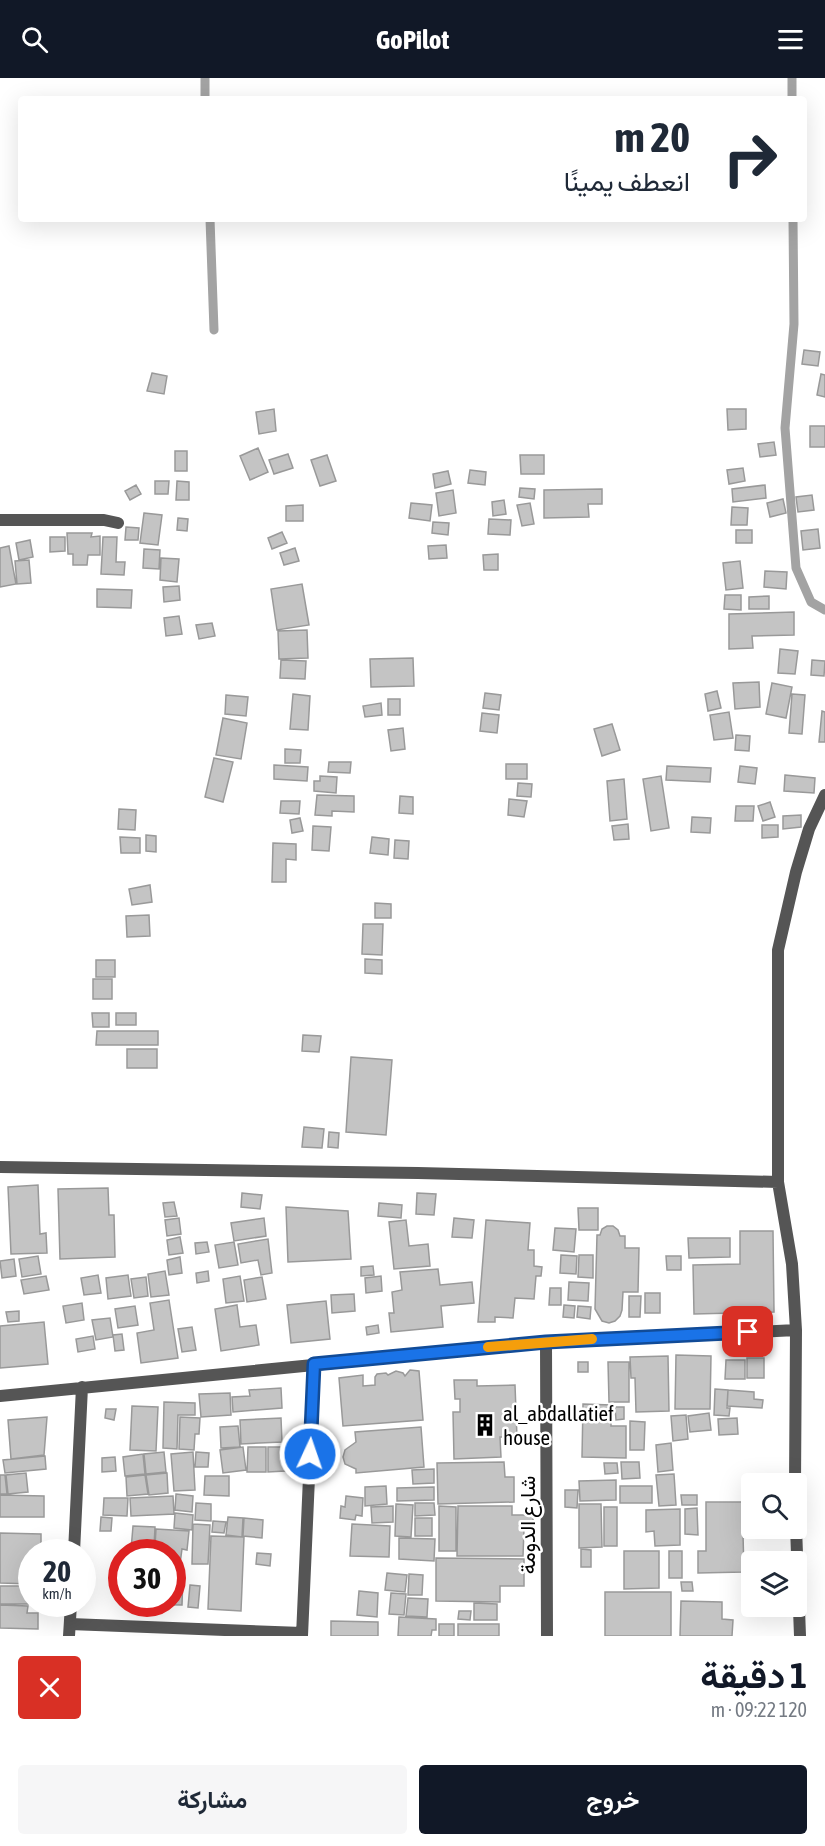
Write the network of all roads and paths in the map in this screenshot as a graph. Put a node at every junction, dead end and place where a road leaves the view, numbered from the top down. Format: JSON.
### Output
{"nodes":[{"id":1,"x":0,"y":520,"type":"edge"},
{"id":2,"x":118,"y":523,"type":"dead end"},
{"id":3,"x":825,"y":795,"type":"edge"},
{"id":4,"x":0,"y":1167,"type":"edge"},
{"id":5,"x":778,"y":1182,"type":"junction"},
{"id":6,"x":796,"y":1330,"type":"junction"},
{"id":7,"x":546,"y":1342,"type":"junction"},
{"id":8,"x":314,"y":1364,"type":"junction"},
{"id":9,"x":82,"y":1388,"type":"junction"},
{"id":10,"x":0,"y":1396,"type":"edge"},
{"id":11,"x":795,"y":1473,"type":"edge"},
{"id":12,"x":75,"y":1539,"type":"edge"},
{"id":13,"x":796,"y":1539,"type":"edge"},
{"id":14,"x":69,"y":1630,"type":"edge"},
{"id":15,"x":302,"y":1634,"type":"edge"},
{"id":16,"x":547,"y":1636,"type":"edge"},
{"id":17,"x":800,"y":1636,"type":"edge"}],
"edges":[{"from":1,"to":2,"type":"street"},
{"from":3,"to":5,"type":"street"},
{"from":4,"to":5,"type":"street"},
{"from":5,"to":6,"type":"street"},
{"from":6,"to":7,"type":"street"},
{"from":6,"to":11,"type":"street"},
{"from":7,"to":8,"type":"street"},
{"from":7,"to":16,"type":"street","name":"شارع الدومة"},
{"from":8,"to":9,"type":"street"},
{"from":8,"to":15,"type":"street"},
{"from":9,"to":10,"type":"street"},
{"from":9,"to":12,"type":"street"},
{"from":13,"to":17,"type":"street"},
{"from":14,"to":15,"type":"street"}]}
